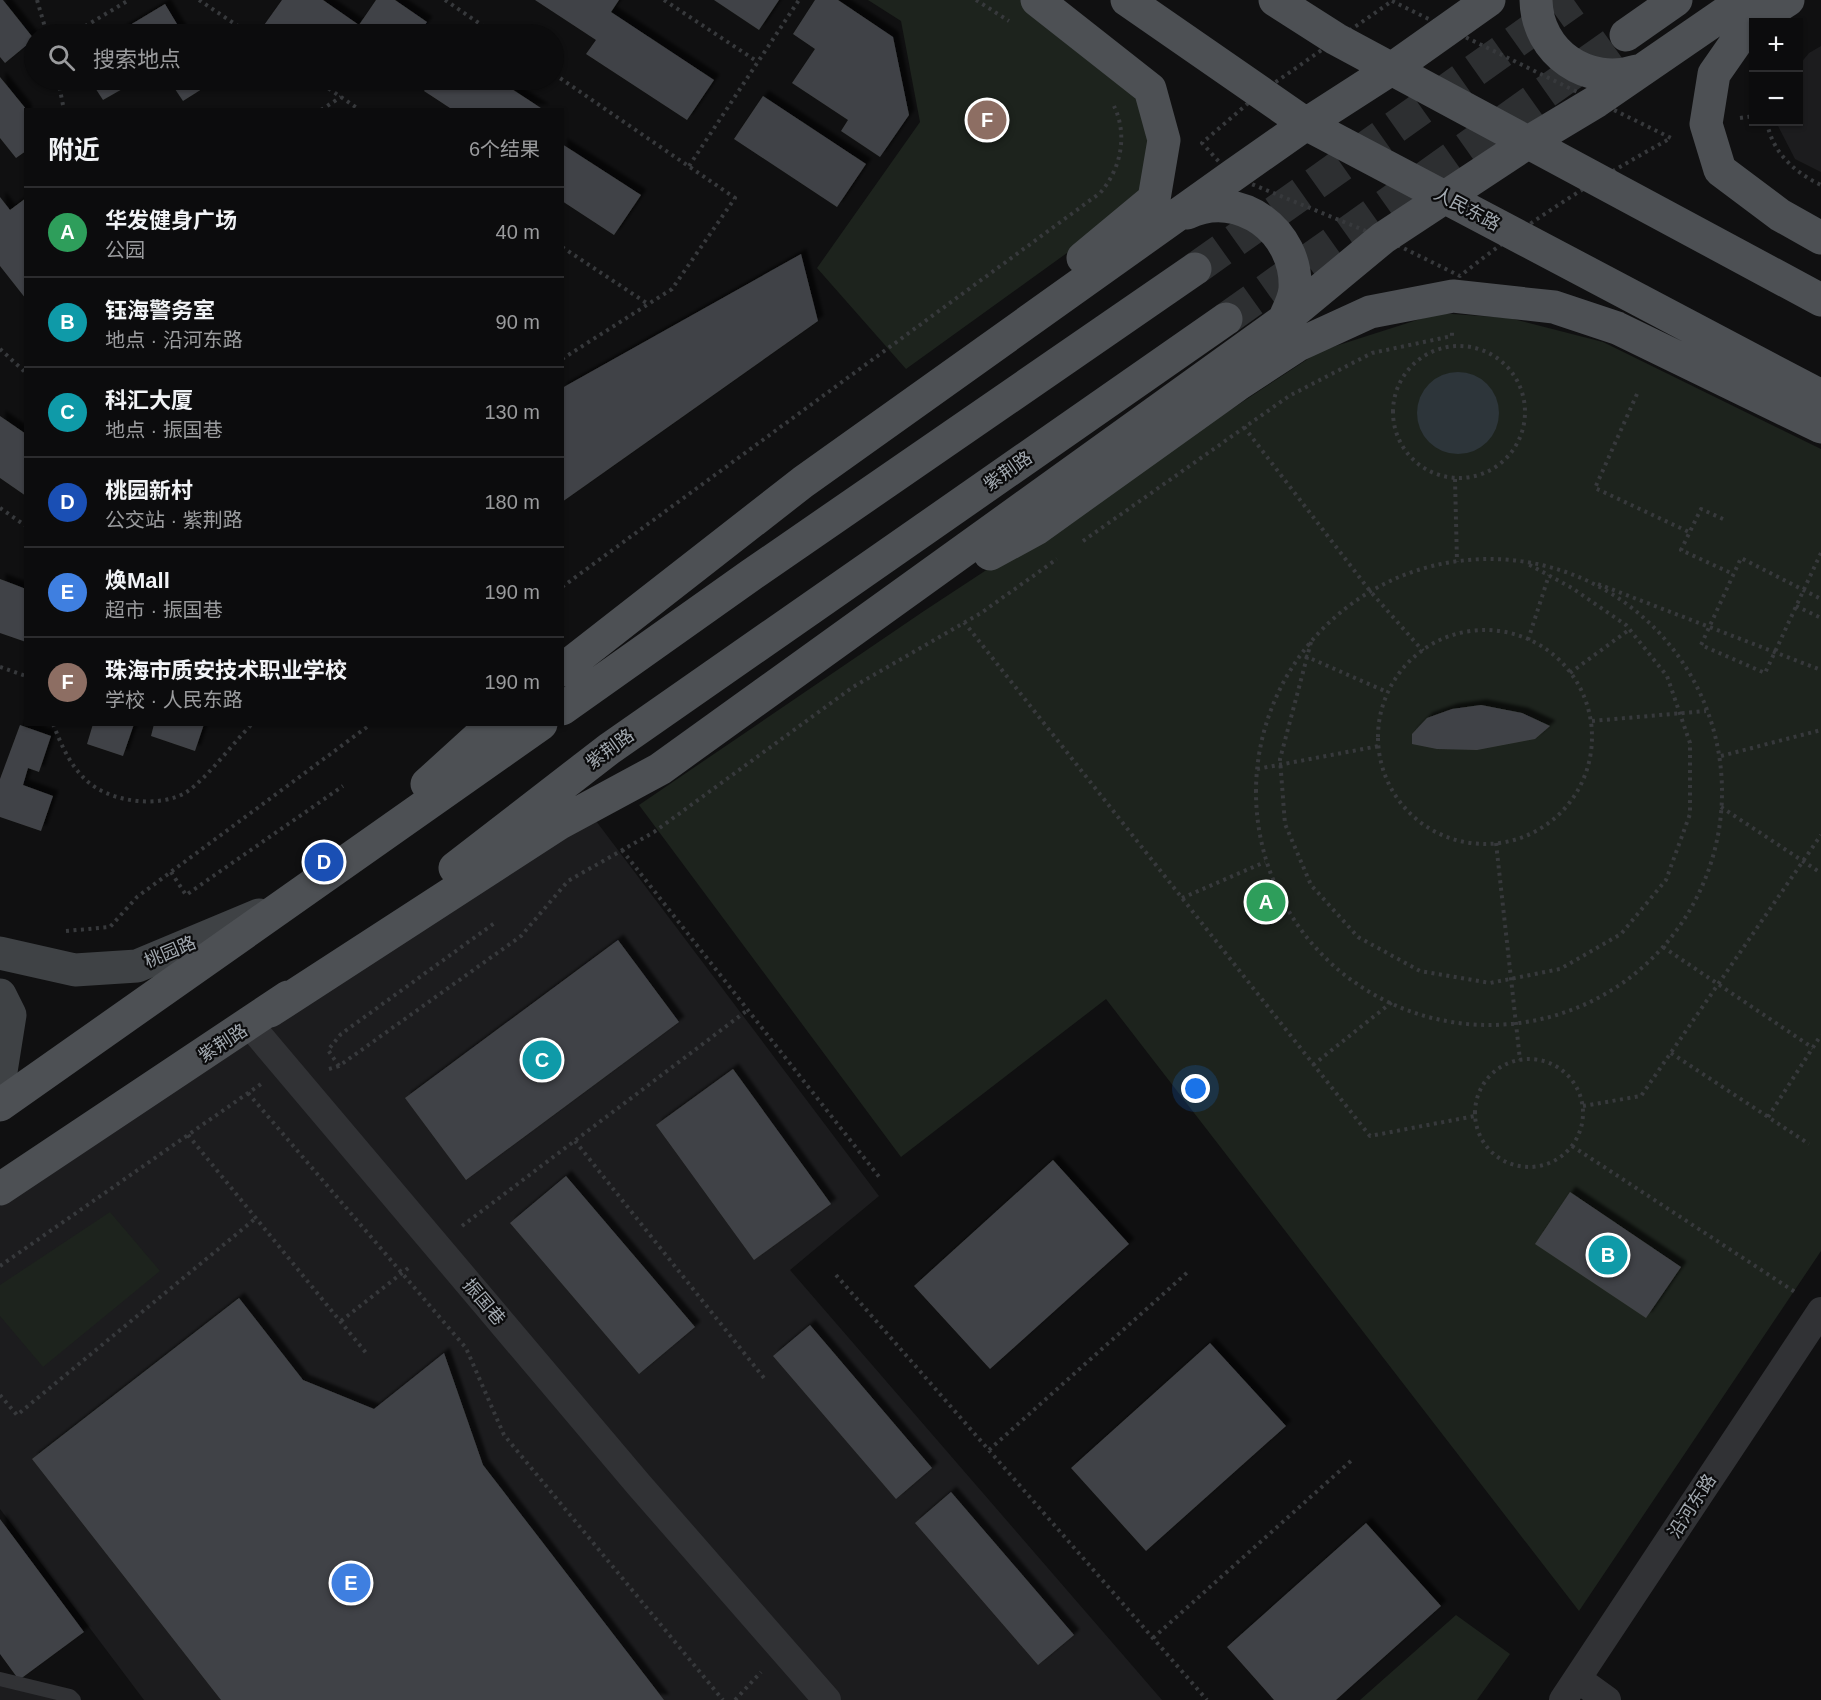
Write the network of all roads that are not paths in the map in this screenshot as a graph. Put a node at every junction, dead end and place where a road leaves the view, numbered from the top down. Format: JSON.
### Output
{"nodes":[{"id":1,"x":1037,"y":0,"type":"edge"},
{"id":2,"x":1127,"y":0,"type":"edge"},
{"id":3,"x":1275,"y":0,"type":"edge"},
{"id":4,"x":1489,"y":0,"type":"edge"},
{"id":5,"x":1536,"y":0,"type":"edge"},
{"id":6,"x":1676,"y":0,"type":"edge"},
{"id":7,"x":1744,"y":0,"type":"edge"},
{"id":8,"x":1788,"y":0,"type":"edge"},
{"id":9,"x":1761,"y":18,"type":"edge"},
{"id":10,"x":1749,"y":26,"type":"edge"},
{"id":11,"x":1626,"y":35,"type":"tunnel mouth"},
{"id":12,"x":1393,"y":69,"type":"junction"},
{"id":13,"x":1643,"y":69,"type":"junction"},
{"id":14,"x":1306,"y":124,"type":"junction"},
{"id":15,"x":1527,"y":143,"type":"junction"},
{"id":16,"x":1446,"y":198,"type":"junction"},
{"id":17,"x":1170,"y":220,"type":"junction"},
{"id":18,"x":1821,"y":238,"type":"edge"},
{"id":19,"x":1194,"y":269,"type":"tunnel mouth"},
{"id":20,"x":1821,"y":300,"type":"edge"},
{"id":21,"x":1226,"y":319,"type":"tunnel mouth"},
{"id":22,"x":1284,"y":320,"type":"junction"},
{"id":23,"x":1821,"y":396,"type":"edge"},
{"id":24,"x":1821,"y":427,"type":"edge"},
{"id":25,"x":694,"y":567,"type":"junction"},
{"id":26,"x":873,"y":618,"type":"junction"},
{"id":27,"x":564,"y":668,"type":"edge"},
{"id":28,"x":564,"y":708,"type":"edge"},
{"id":29,"x":491,"y":726,"type":"edge"},
{"id":30,"x":538,"y":726,"type":"edge"},
{"id":31,"x":298,"y":898,"type":"junction"},
{"id":32,"x":0,"y":952,"type":"edge"},
{"id":33,"x":0,"y":995,"type":"edge"},
{"id":34,"x":260,"y":1018,"type":"junction"},
{"id":35,"x":0,"y":1078,"type":"edge"},
{"id":36,"x":0,"y":1105,"type":"edge"},
{"id":37,"x":0,"y":1189,"type":"edge"},
{"id":38,"x":1811,"y":1304,"type":"edge"},
{"id":39,"x":0,"y":1679,"type":"edge"},
{"id":40,"x":1571,"y":1689,"type":"edge"},
{"id":41,"x":74,"y":1700,"type":"edge"},
{"id":42,"x":827,"y":1700,"type":"edge"},
{"id":43,"x":1607,"y":1700,"type":"edge"}],
"edges":[{"from":1,"to":25,"type":"main road"},
{"from":2,"to":14,"type":"main road","name":"人民东路"},
{"from":3,"to":12,"type":"main road"},
{"from":4,"to":12,"type":"main road"},
{"from":5,"to":13,"type":"main road"},
{"from":6,"to":11,"type":"main road"},
{"from":7,"to":13,"type":"main road"},
{"from":8,"to":9,"type":"main road"},
{"from":10,"to":18,"type":"main road"},
{"from":12,"to":14,"type":"main road"},
{"from":12,"to":15,"type":"main road"},
{"from":13,"to":15,"type":"main road"},
{"from":14,"to":16,"type":"main road","name":"人民东路"},
{"from":14,"to":17,"type":"main road"},
{"from":15,"to":16,"type":"main road"},
{"from":15,"to":20,"type":"main road"},
{"from":16,"to":22,"type":"main road"},
{"from":16,"to":23,"type":"main road","name":"人民东路"},
{"from":17,"to":22,"type":"main road"},
{"from":17,"to":25,"type":"main road"},
{"from":19,"to":28,"type":"main road"},
{"from":21,"to":34,"type":"main road","name":"紫荆路"},
{"from":22,"to":26,"type":"main road"},
{"from":24,"to":26,"type":"main road"},
{"from":25,"to":27,"type":"main road"},
{"from":26,"to":34,"type":"main road"},
{"from":29,"to":31,"type":"main road"},
{"from":30,"to":31,"type":"main road"},
{"from":31,"to":32,"type":"street","name":"桃园路"},
{"from":31,"to":36,"type":"main road"},
{"from":33,"to":35,"type":"street"},
{"from":34,"to":37,"type":"main road","name":"紫荆路"},
{"from":34,"to":42,"type":"street","name":"振国巷"},
{"from":38,"to":40,"type":"street","name":"沿河东路"},
{"from":39,"to":41,"type":"lane"},
{"from":40,"to":43,"type":"street"}]}
